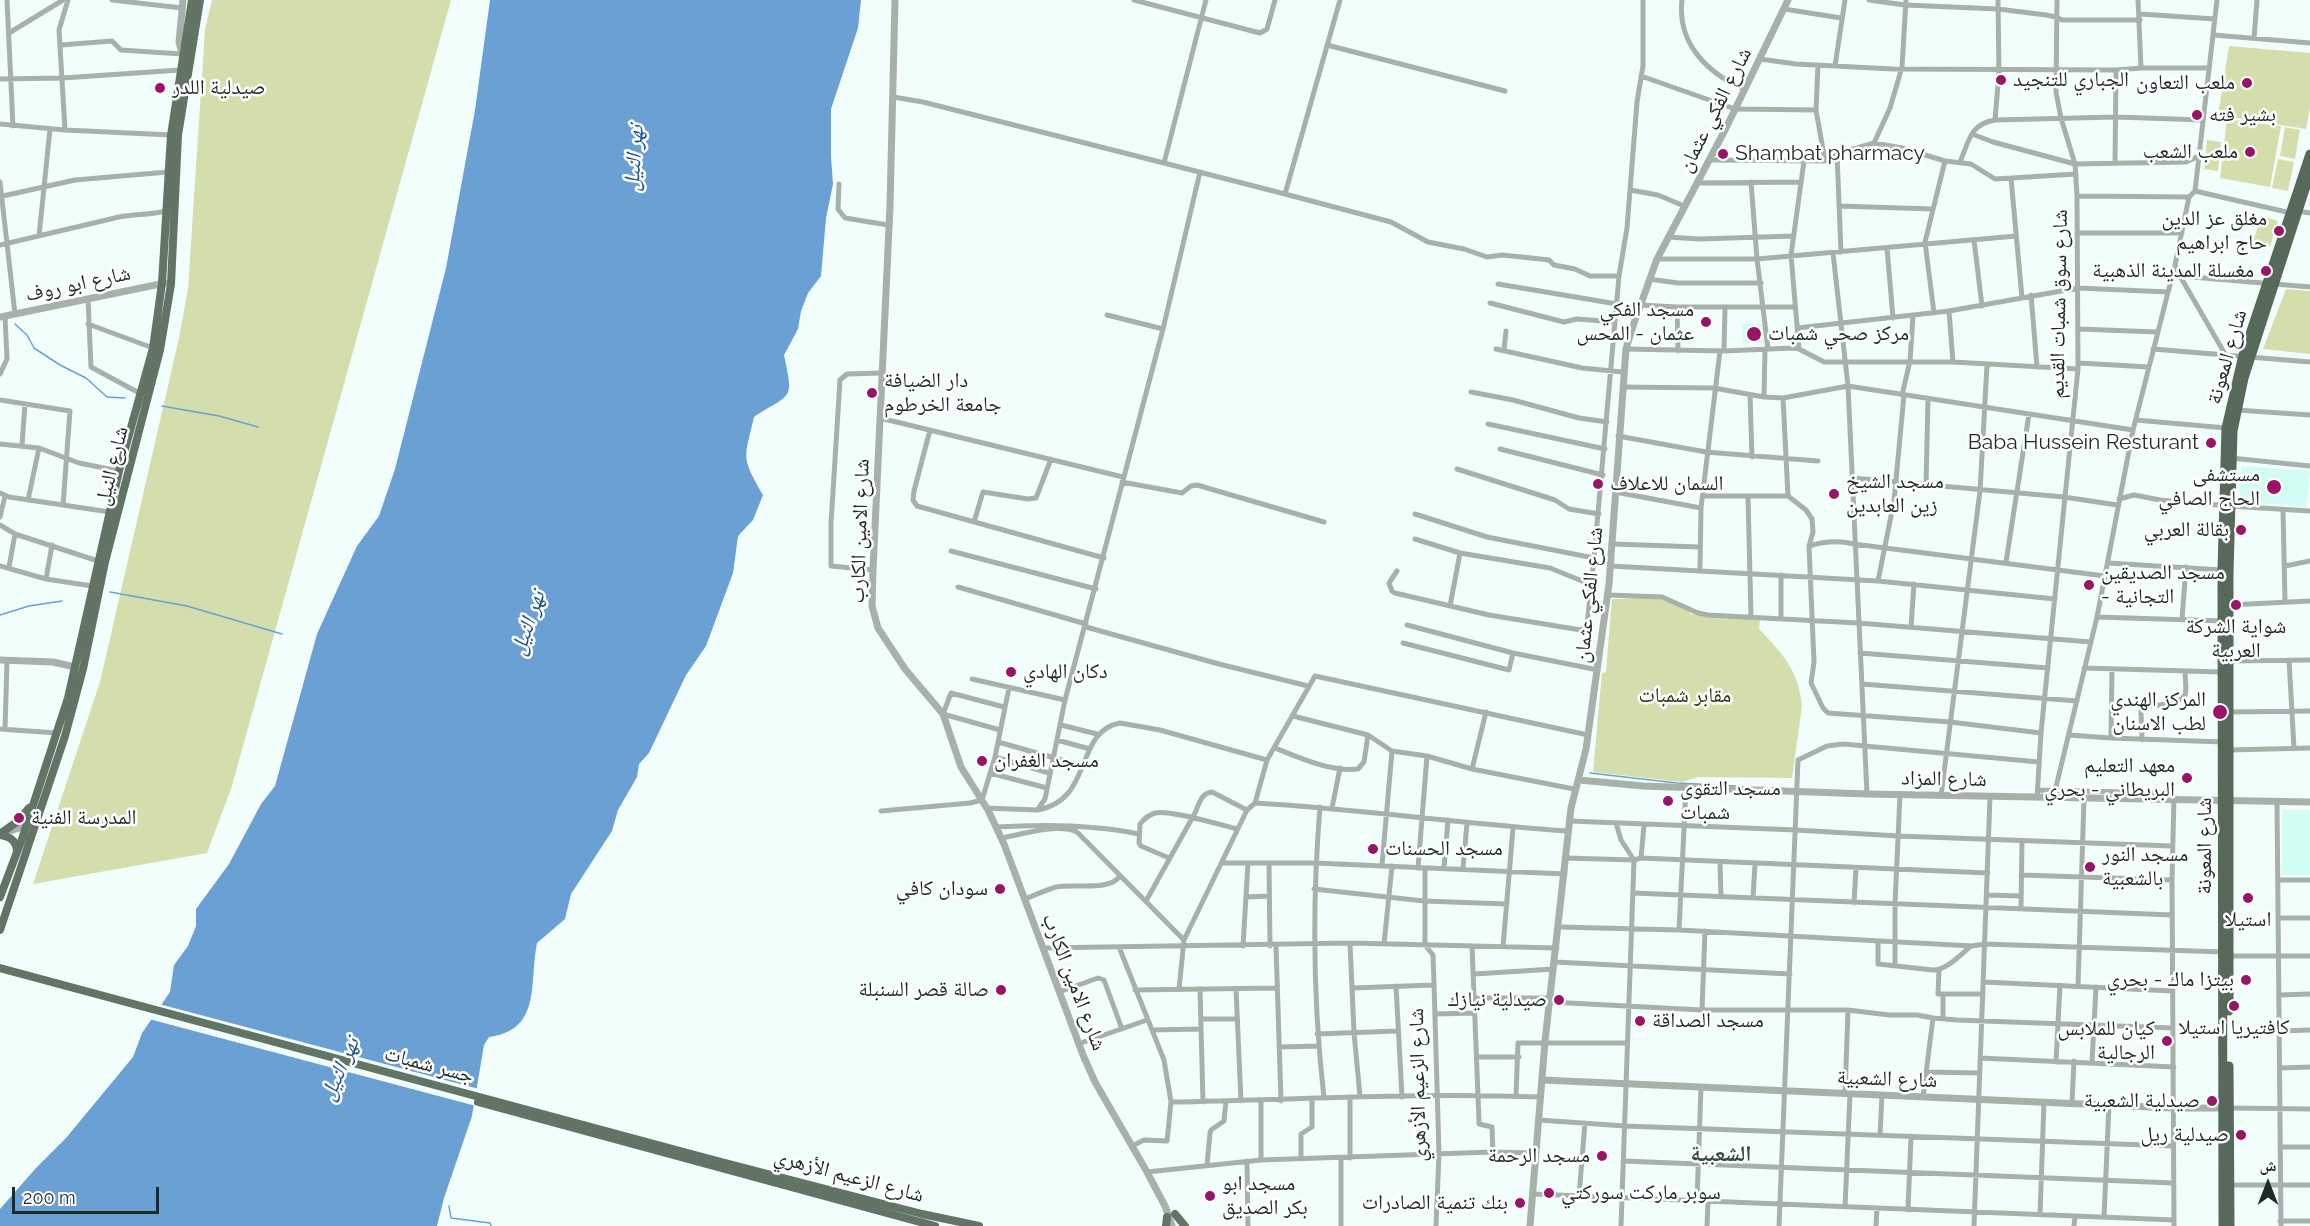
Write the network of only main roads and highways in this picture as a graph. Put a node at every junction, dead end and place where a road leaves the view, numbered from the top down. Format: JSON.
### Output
{"nodes":[{"id":1,"x":192,"y":0,"type":"edge"},
{"id":2,"x":200,"y":0,"type":"edge"},
{"id":3,"x":2310,"y":154,"type":"edge"},
{"id":4,"x":2310,"y":174,"type":"edge"},
{"id":5,"x":2294,"y":212,"type":"junction"},
{"id":6,"x":167,"y":284,"type":"junction"},
{"id":7,"x":2247,"y":355,"type":"junction"},
{"id":8,"x":2226,"y":506,"type":"junction"},
{"id":9,"x":2226,"y":746,"type":"junction"},
{"id":10,"x":33,"y":803,"type":"junction"},
{"id":11,"x":32,"y":825,"type":"junction"},
{"id":12,"x":0,"y":834,"type":"edge"},
{"id":13,"x":17,"y":853,"type":"junction"},
{"id":14,"x":0,"y":897,"type":"edge"},
{"id":15,"x":0,"y":930,"type":"edge"},
{"id":16,"x":0,"y":968,"type":"edge"},
{"id":17,"x":0,"y":974,"type":"edge"},
{"id":18,"x":2226,"y":1108,"type":"junction"},
{"id":19,"x":709,"y":1162,"type":"junction"},
{"id":20,"x":1170,"y":1219,"type":"edge"},
{"id":21,"x":935,"y":1226,"type":"edge"},
{"id":22,"x":979,"y":1226,"type":"edge"},
{"id":23,"x":1183,"y":1226,"type":"edge"},
{"id":24,"x":2223,"y":1226,"type":"edge"},
{"id":25,"x":2230,"y":1226,"type":"edge"}],
"edges":[{"from":1,"to":6,"type":"main road","name":"شارع النيل"},
{"from":2,"to":6,"type":"main road","name":"شارع النيل"},
{"from":3,"to":5,"type":"highway","name":"شارع المعونة"},
{"from":4,"to":5,"type":"highway","name":"شارع المعونة"},
{"from":5,"to":7,"type":"highway","name":"شارع المعونة"},
{"from":6,"to":10,"type":"main road","name":"شارع النيل"},
{"from":6,"to":11,"type":"main road","name":"شارع النيل"},
{"from":7,"to":8,"type":"highway","name":"شارع المعونة"},
{"from":7,"to":8,"type":"highway","name":"شارع المعونة"},
{"from":8,"to":9,"type":"highway","name":"شارع المعونة"},
{"from":8,"to":9,"type":"highway","name":"شارع المعونة"},
{"from":9,"to":18,"type":"highway","name":"شارع المعونة"},
{"from":10,"to":11,"type":"main road","name":"شارع النيل"},
{"from":10,"to":12,"type":"main road"},
{"from":11,"to":13,"type":"main road","name":"شارع النيل"},
{"from":11,"to":15,"type":"main road","name":"شارع النيل"},
{"from":12,"to":13,"type":"main road"},
{"from":13,"to":14,"type":"main road","name":"شارع النيل"},
{"from":16,"to":19,"type":"main road","name":"جسر شمبات"},
{"from":17,"to":19,"type":"main road","name":"جسر شمبات"},
{"from":18,"to":24,"type":"highway","name":"شارع المعونة"},
{"from":18,"to":25,"type":"highway","name":"شارع المعونة"},
{"from":19,"to":21,"type":"main road","name":"شارع الزعيم الأزهري"},
{"from":19,"to":22,"type":"main road","name":"شارع الزعيم الأزهري"},
{"from":20,"to":23,"type":"main road"}]}
